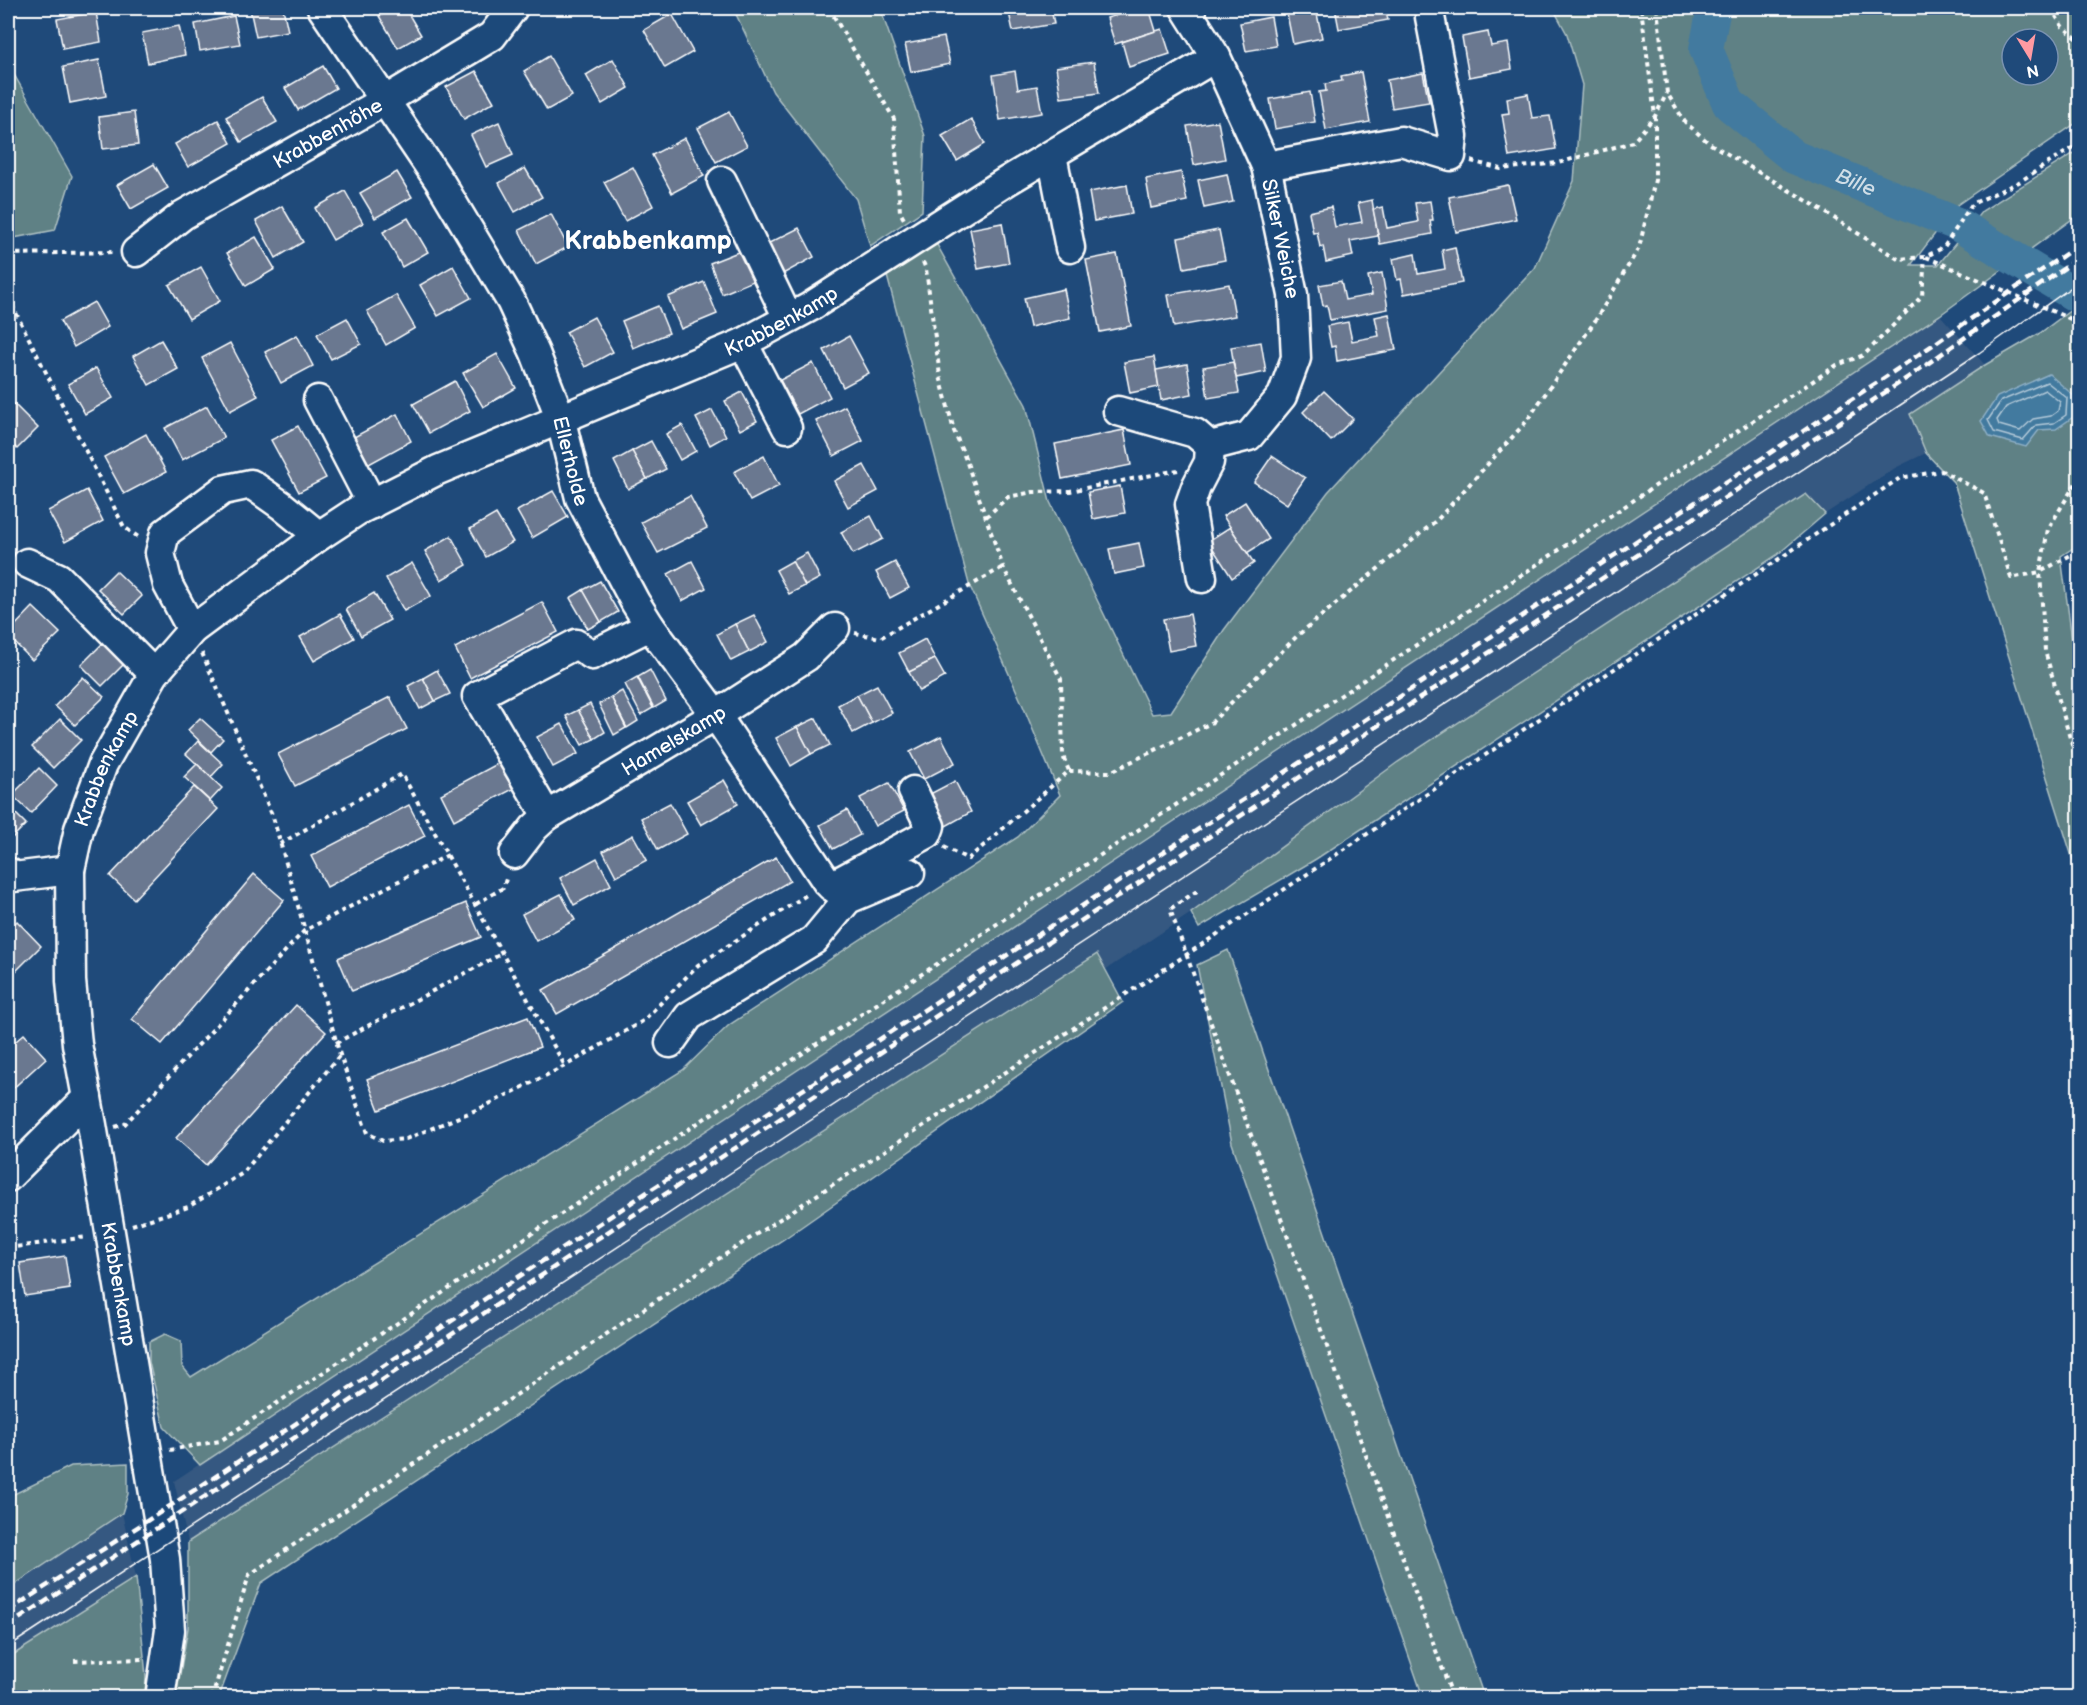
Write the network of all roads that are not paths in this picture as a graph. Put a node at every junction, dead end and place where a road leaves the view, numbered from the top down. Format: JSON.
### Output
{"nodes":[{"id":1,"x":322,"y":8,"type":"edge"},
{"id":2,"x":513,"y":8,"type":"edge"},
{"id":3,"x":1185,"y":8,"type":"edge"},
{"id":4,"x":1430,"y":17,"type":"dead end"},
{"id":5,"x":1216,"y":57,"type":"junction"},
{"id":6,"x":386,"y":100,"type":"junction"},
{"id":7,"x":1052,"y":154,"type":"junction"},
{"id":8,"x":1266,"y":166,"type":"junction"},
{"id":9,"x":722,"y":181,"type":"dead end"},
{"id":10,"x":1070,"y":248,"type":"dead end"},
{"id":11,"x":136,"y":252,"type":"road end"},
{"id":12,"x":788,"y":318,"type":"junction"},
{"id":13,"x":743,"y":343,"type":"junction"},
{"id":14,"x":318,"y":400,"type":"dead end"},
{"id":15,"x":1118,"y":411,"type":"dead end"},
{"id":16,"x":560,"y":417,"type":"junction"},
{"id":17,"x":787,"y":428,"type":"dead end"},
{"id":18,"x":1210,"y":446,"type":"junction"},
{"id":19,"x":372,"y":504,"type":"junction"},
{"id":20,"x":319,"y":536,"type":"junction"},
{"id":21,"x":27,"y":563,"type":"dead end"},
{"id":22,"x":1202,"y":578,"type":"dead end"},
{"id":23,"x":650,"y":626,"type":"junction"},
{"id":24,"x":835,"y":628,"type":"road end"},
{"id":25,"x":192,"y":630,"type":"junction"},
{"id":26,"x":154,"y":674,"type":"junction"},
{"id":27,"x":716,"y":715,"type":"junction"},
{"id":28,"x":912,"y":791,"type":"dead end"},
{"id":29,"x":547,"y":816,"type":"junction"},
{"id":30,"x":514,"y":854,"type":"road end"},
{"id":31,"x":70,"y":870,"type":"junction"},
{"id":32,"x":8,"y":872,"type":"edge"},
{"id":33,"x":910,"y":873,"type":"road end"},
{"id":34,"x":835,"y":889,"type":"junction"},
{"id":35,"x":670,"y":1043,"type":"dead end"},
{"id":36,"x":87,"y":1098,"type":"junction"},
{"id":37,"x":8,"y":1177,"type":"edge"},
{"id":38,"x":160,"y":1698,"type":"edge"}],
"edges":[{"from":1,"to":6,"type":"street","name":"Ellerholde"},
{"from":2,"to":6,"type":"street","name":"Krabbenhöhe"},
{"from":3,"to":5,"type":"street","name":"Silker Weiche"},
{"from":4,"to":8,"type":"street"},
{"from":5,"to":7,"type":"street","name":"Krabbenkamp"},
{"from":5,"to":8,"type":"street","name":"Silker Weiche"},
{"from":6,"to":11,"type":"street","name":"Krabbenhöhe"},
{"from":6,"to":16,"type":"street","name":"Ellerholde"},
{"from":7,"to":10,"type":"street"},
{"from":7,"to":12,"type":"street","name":"Krabbenkamp"},
{"from":8,"to":18,"type":"street","name":"Silker Weiche"},
{"from":9,"to":12,"type":"street"},
{"from":12,"to":13,"type":"street","name":"Krabbenkamp"},
{"from":13,"to":16,"type":"street","name":"Krabbenkamp"},
{"from":13,"to":17,"type":"street"},
{"from":14,"to":19,"type":"street"},
{"from":15,"to":18,"type":"street"},
{"from":16,"to":19,"type":"street","name":"Krabbenkamp"},
{"from":16,"to":23,"type":"street","name":"Ellerholde"},
{"from":18,"to":22,"type":"street"},
{"from":19,"to":20,"type":"street","name":"Krabbenkamp"},
{"from":20,"to":25,"type":"street","name":"Krabbenkamp"},
{"from":20,"to":25,"type":"street"},
{"from":21,"to":26,"type":"street"},
{"from":23,"to":27,"type":"street","name":"Ellerholde"},
{"from":23,"to":29,"type":"street"},
{"from":24,"to":27,"type":"street","name":"Hamelskamp"},
{"from":25,"to":26,"type":"street","name":"Krabbenkamp"},
{"from":26,"to":31,"type":"street","name":"Krabbenkamp"},
{"from":27,"to":29,"type":"street","name":"Hamelskamp"},
{"from":27,"to":34,"type":"street","name":"Ellerholde"},
{"from":28,"to":34,"type":"street"},
{"from":29,"to":30,"type":"street","name":"Hamelskamp"},
{"from":31,"to":32,"type":"street"},
{"from":31,"to":36,"type":"street","name":"Krabbenkamp"},
{"from":33,"to":34,"type":"street"},
{"from":34,"to":35,"type":"street"},
{"from":36,"to":37,"type":"street"},
{"from":36,"to":38,"type":"street","name":"Krabbenkamp"}]}
